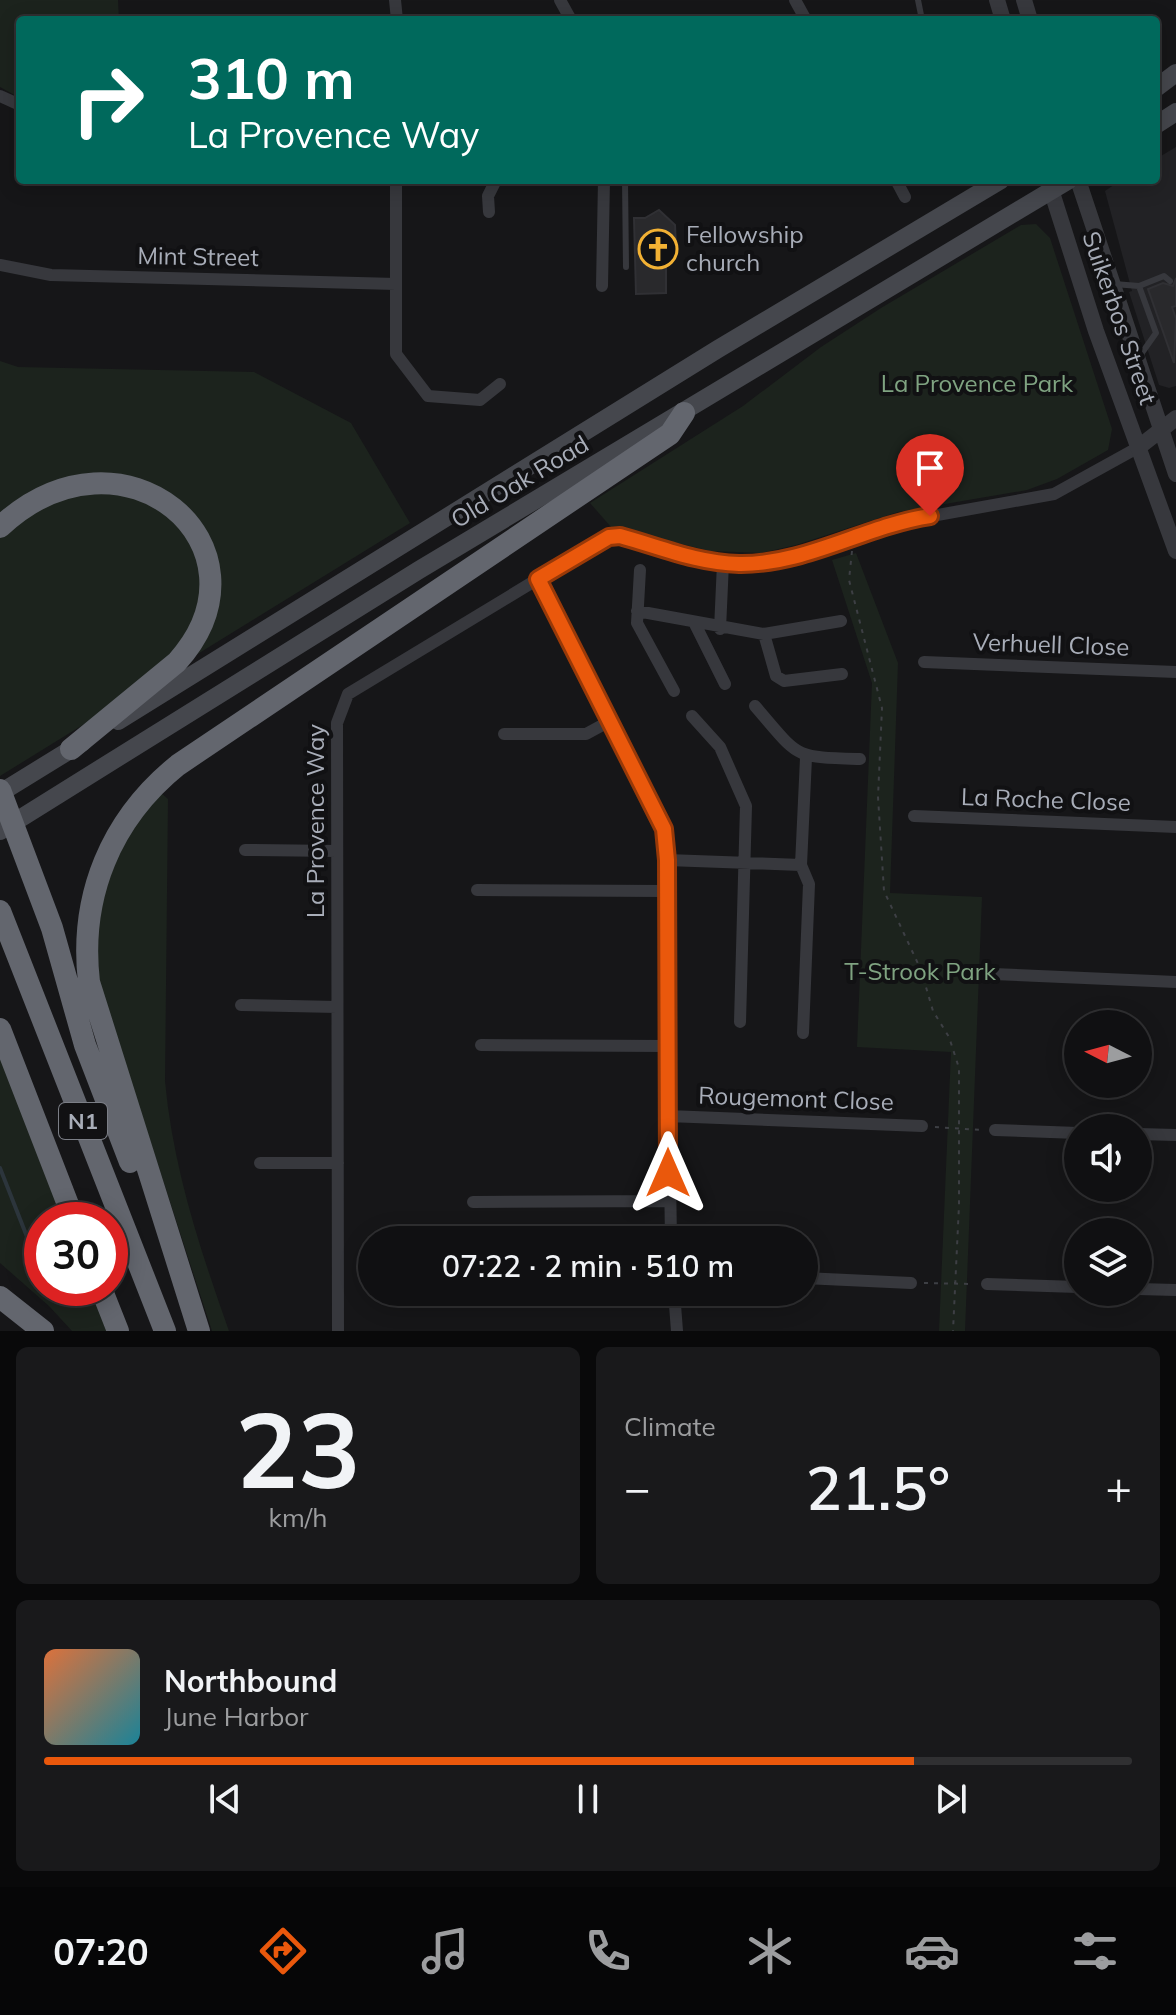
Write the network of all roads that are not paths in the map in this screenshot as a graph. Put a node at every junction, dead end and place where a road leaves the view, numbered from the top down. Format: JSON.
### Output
{"nodes":[{"id":1,"x":396,"y":184,"type":"edge"},
{"id":2,"x":494,"y":184,"type":"edge"},
{"id":3,"x":604,"y":184,"type":"edge"},
{"id":4,"x":625,"y":184,"type":"edge"},
{"id":5,"x":898,"y":184,"type":"edge"},
{"id":6,"x":994,"y":184,"type":"edge"},
{"id":7,"x":1079,"y":184,"type":"edge"},
{"id":8,"x":1049,"y":185,"type":"edge"},
{"id":9,"x":905,"y":197,"type":"dead end"},
{"id":10,"x":489,"y":212,"type":"dead end"},
{"id":11,"x":0,"y":265,"type":"edge"},
{"id":12,"x":626,"y":267,"type":"dead end"},
{"id":13,"x":1170,"y":281,"type":"dead end"},
{"id":14,"x":1111,"y":283,"type":"junction"},
{"id":15,"x":396,"y":284,"type":"junction"},
{"id":16,"x":602,"y":286,"type":"dead end"},
{"id":17,"x":1139,"y":286,"type":"junction"},
{"id":18,"x":1136,"y":362,"type":"junction"},
{"id":19,"x":500,"y":384,"type":"dead end"},
{"id":20,"x":684,"y":413,"type":"junction"},
{"id":21,"x":1176,"y":418,"type":"edge"},
{"id":22,"x":1161,"y":431,"type":"junction"},
{"id":23,"x":1139,"y":447,"type":"junction"},
{"id":24,"x":1176,"y":474,"type":"edge"},
{"id":25,"x":0,"y":527,"type":"edge"},
{"id":26,"x":1176,"y":551,"type":"edge"},
{"id":27,"x":723,"y":563,"type":"junction"},
{"id":28,"x":640,"y":570,"type":"dead end"},
{"id":29,"x":538,"y":579,"type":"junction"},
{"id":30,"x":637,"y":611,"type":"junction"},
{"id":31,"x":841,"y":621,"type":"dead end"},
{"id":32,"x":695,"y":624,"type":"junction"},
{"id":33,"x":720,"y":629,"type":"junction"},
{"id":34,"x":764,"y":634,"type":"junction"},
{"id":35,"x":924,"y":662,"type":"dead end"},
{"id":36,"x":1176,"y":672,"type":"edge"},
{"id":37,"x":842,"y":674,"type":"dead end"},
{"id":38,"x":725,"y":684,"type":"dead end"},
{"id":39,"x":674,"y":691,"type":"dead end"},
{"id":40,"x":755,"y":706,"type":"dead end"},
{"id":41,"x":692,"y":716,"type":"dead end"},
{"id":42,"x":610,"y":721,"type":"junction"},
{"id":43,"x":504,"y":734,"type":"dead end"},
{"id":44,"x":71,"y":749,"type":"junction"},
{"id":45,"x":806,"y":758,"type":"junction"},
{"id":46,"x":860,"y":759,"type":"dead end"},
{"id":47,"x":0,"y":792,"type":"edge"},
{"id":48,"x":914,"y":816,"type":"dead end"},
{"id":49,"x":1176,"y":827,"type":"edge"},
{"id":50,"x":0,"y":831,"type":"edge"},
{"id":51,"x":245,"y":850,"type":"dead end"},
{"id":52,"x":337,"y":851,"type":"junction"},
{"id":53,"x":667,"y":860,"type":"junction"},
{"id":54,"x":744,"y":863,"type":"junction"},
{"id":55,"x":801,"y":865,"type":"junction"},
{"id":56,"x":477,"y":890,"type":"dead end"},
{"id":57,"x":667,"y":891,"type":"junction"},
{"id":58,"x":0,"y":911,"type":"edge"},
{"id":59,"x":993,"y":974,"type":"dead end"},
{"id":60,"x":1176,"y":982,"type":"edge"},
{"id":61,"x":241,"y":1005,"type":"dead end"},
{"id":62,"x":337,"y":1007,"type":"junction"},
{"id":63,"x":740,"y":1022,"type":"dead end"},
{"id":64,"x":0,"y":1029,"type":"edge"},
{"id":65,"x":803,"y":1033,"type":"dead end"},
{"id":66,"x":481,"y":1045,"type":"dead end"},
{"id":67,"x":668,"y":1046,"type":"junction"},
{"id":68,"x":668,"y":1116,"type":"junction"},
{"id":69,"x":922,"y":1126,"type":"road end"},
{"id":70,"x":995,"y":1130,"type":"road end"},
{"id":71,"x":1064,"y":1132,"type":"edge"},
{"id":72,"x":1152,"y":1134,"type":"edge"},
{"id":73,"x":1176,"y":1135,"type":"edge"},
{"id":74,"x":260,"y":1163,"type":"dead end"},
{"id":75,"x":338,"y":1163,"type":"junction"},
{"id":76,"x":668,"y":1201,"type":"junction"},
{"id":77,"x":67,"y":1202,"type":"edge"},
{"id":78,"x":473,"y":1202,"type":"dead end"},
{"id":79,"x":670,"y":1226,"type":"edge"},
{"id":80,"x":818,"y":1279,"type":"edge"},
{"id":81,"x":911,"y":1283,"type":"road end"},
{"id":82,"x":987,"y":1284,"type":"road end"},
{"id":83,"x":183,"y":1287,"type":"junction"},
{"id":84,"x":1064,"y":1287,"type":"edge"},
{"id":85,"x":1152,"y":1289,"type":"edge"},
{"id":86,"x":1176,"y":1290,"type":"edge"},
{"id":87,"x":0,"y":1297,"type":"edge"},
{"id":88,"x":108,"y":1306,"type":"edge"},
{"id":89,"x":675,"y":1306,"type":"edge"},
{"id":90,"x":43,"y":1331,"type":"edge"},
{"id":91,"x":118,"y":1331,"type":"edge"},
{"id":92,"x":165,"y":1331,"type":"edge"},
{"id":93,"x":199,"y":1331,"type":"edge"},
{"id":94,"x":338,"y":1331,"type":"edge"},
{"id":95,"x":677,"y":1331,"type":"edge"}],
"edges":[{"from":1,"to":15,"type":"street"},
{"from":2,"to":10,"type":"street"},
{"from":3,"to":16,"type":"street"},
{"from":4,"to":12,"type":"lane"},
{"from":5,"to":9,"type":"street"},
{"from":6,"to":44,"type":"main road","name":"Old Oak Road"},
{"from":7,"to":14,"type":"street","name":"Suikerbos Street"},
{"from":8,"to":20,"type":"main road","name":"Old Oak Road"},
{"from":8,"to":23,"type":"street","name":"Suikerbos Street"},
{"from":11,"to":15,"type":"street","name":"Mint Street"},
{"from":13,"to":17,"type":"lane"},
{"from":14,"to":17,"type":"lane"},
{"from":14,"to":18,"type":"street","name":"Suikerbos Street"},
{"from":15,"to":19,"type":"street"},
{"from":17,"to":18,"type":"lane"},
{"from":18,"to":22,"type":"street","name":"Suikerbos Street"},
{"from":20,"to":50,"type":"main road","name":"Old Oak Road"},
{"from":20,"to":83,"type":"highway"},
{"from":21,"to":22,"type":"street"},
{"from":22,"to":23,"type":"street"},
{"from":22,"to":24,"type":"street","name":"Suikerbos Street"},
{"from":23,"to":26,"type":"street","name":"Suikerbos Street"},
{"from":23,"to":27,"type":"street","name":"La Provence Way"},
{"from":25,"to":44,"type":"highway"},
{"from":27,"to":29,"type":"street","name":"La Provence Way"},
{"from":27,"to":33,"type":"street"},
{"from":28,"to":30,"type":"street"},
{"from":29,"to":42,"type":"street"},
{"from":29,"to":52,"type":"street","name":"La Provence Way"},
{"from":30,"to":32,"type":"street"},
{"from":30,"to":39,"type":"street"},
{"from":31,"to":34,"type":"street"},
{"from":32,"to":33,"type":"street"},
{"from":32,"to":38,"type":"street"},
{"from":33,"to":34,"type":"street"},
{"from":34,"to":37,"type":"street"},
{"from":35,"to":36,"type":"street","name":"Verhuell Close"},
{"from":40,"to":45,"type":"street"},
{"from":41,"to":54,"type":"street"},
{"from":42,"to":43,"type":"street"},
{"from":42,"to":53,"type":"street"},
{"from":44,"to":47,"type":"main road","name":"Old Oak Road"},
{"from":45,"to":46,"type":"street"},
{"from":45,"to":55,"type":"street"},
{"from":47,"to":83,"type":"highway"},
{"from":48,"to":49,"type":"street","name":"La Roche Close"},
{"from":51,"to":52,"type":"street"},
{"from":52,"to":62,"type":"street","name":"La Provence Way"},
{"from":53,"to":54,"type":"street"},
{"from":53,"to":57,"type":"street"},
{"from":54,"to":55,"type":"street"},
{"from":54,"to":63,"type":"street"},
{"from":55,"to":65,"type":"street"},
{"from":56,"to":57,"type":"street"},
{"from":57,"to":67,"type":"street"},
{"from":58,"to":92,"type":"highway","number":"N1"},
{"from":59,"to":60,"type":"street"},
{"from":61,"to":62,"type":"street"},
{"from":62,"to":75,"type":"street","name":"La Provence Way"},
{"from":64,"to":77,"type":"highway","number":"N1"},
{"from":66,"to":67,"type":"street"},
{"from":67,"to":68,"type":"street"},
{"from":68,"to":69,"type":"street","name":"Rougemont Close"},
{"from":68,"to":76,"type":"street"},
{"from":70,"to":71,"type":"street"},
{"from":72,"to":73,"type":"street"},
{"from":74,"to":75,"type":"street"},
{"from":75,"to":94,"type":"street","name":"La Provence Way"},
{"from":76,"to":78,"type":"street"},
{"from":76,"to":79,"type":"street"},
{"from":80,"to":81,"type":"street"},
{"from":82,"to":84,"type":"street"},
{"from":83,"to":93,"type":"highway"},
{"from":85,"to":86,"type":"street"},
{"from":87,"to":90,"type":"highway"},
{"from":88,"to":91,"type":"highway"},
{"from":89,"to":95,"type":"street"}]}
